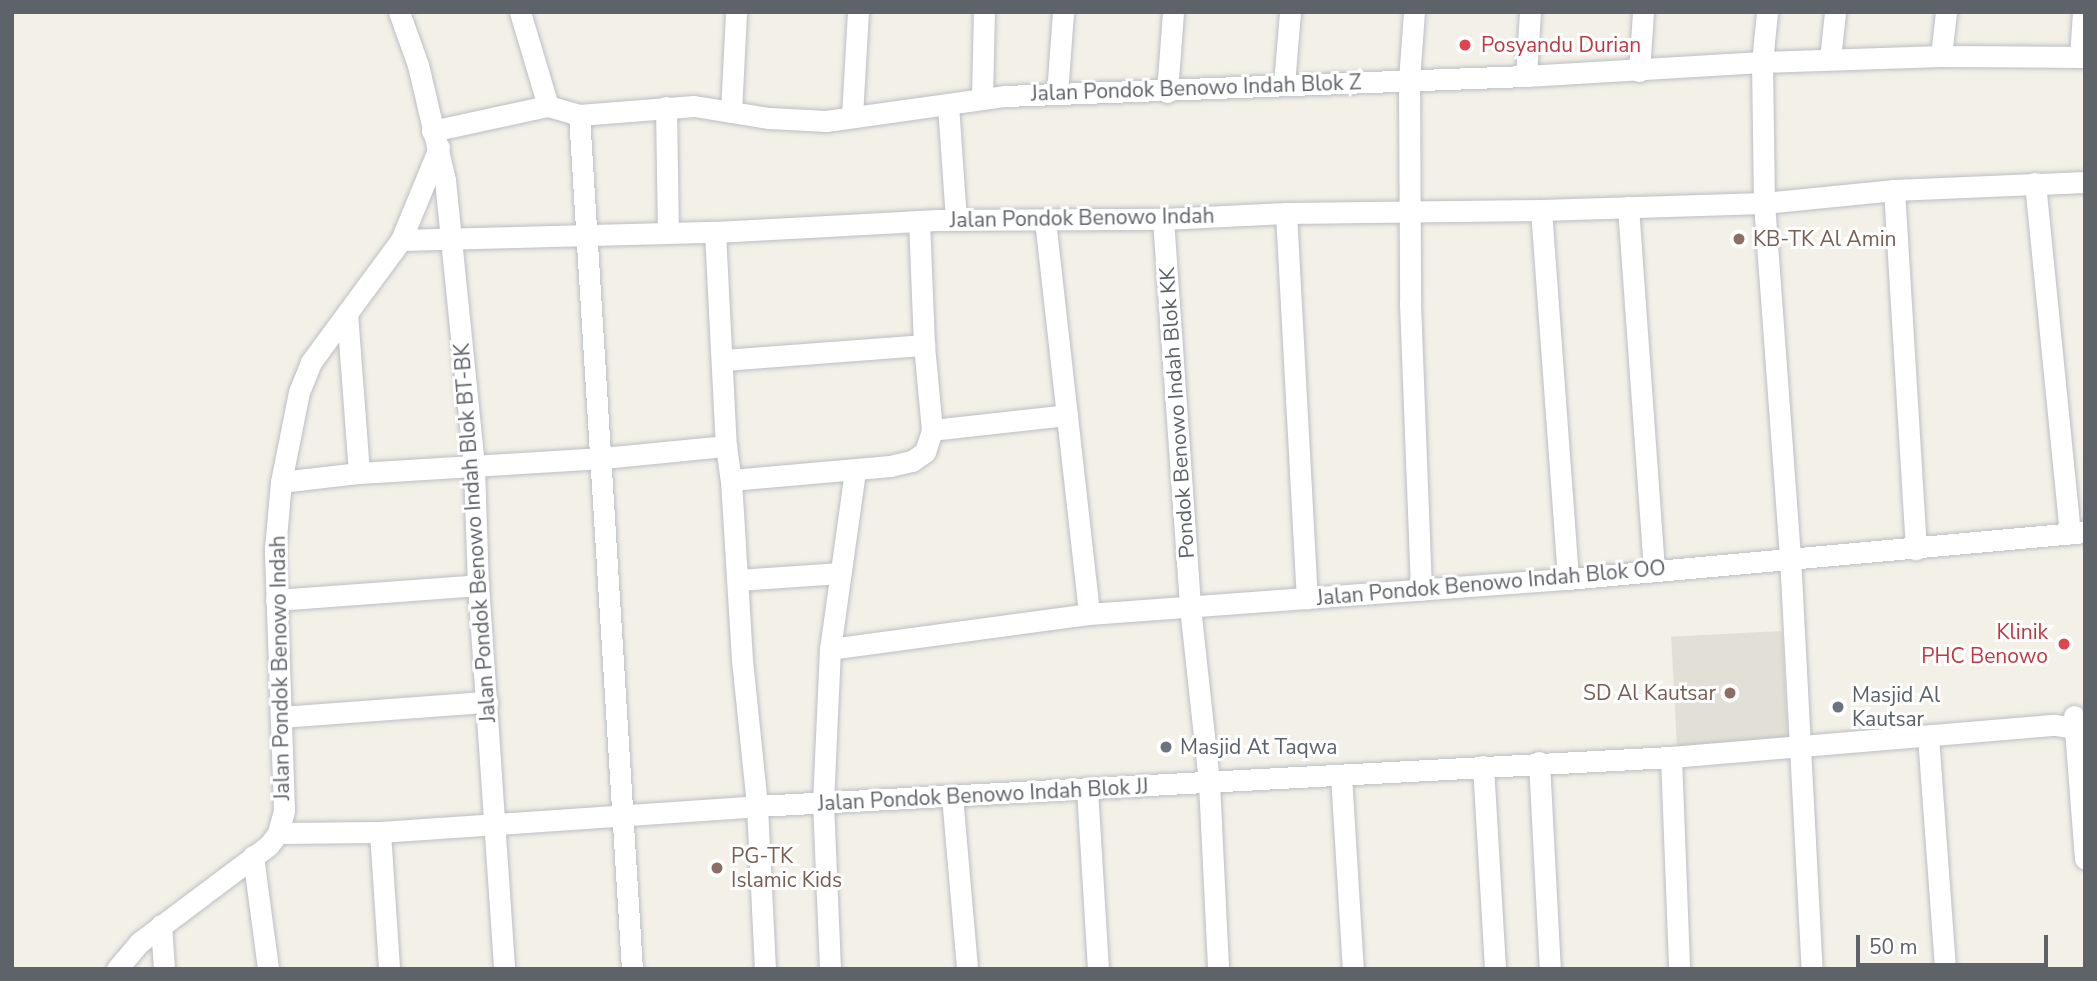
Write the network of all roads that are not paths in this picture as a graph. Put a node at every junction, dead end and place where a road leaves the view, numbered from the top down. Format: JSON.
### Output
{"nodes":[{"id":1,"x":399,"y":12,"type":"edge"},
{"id":2,"x":520,"y":12,"type":"edge"},
{"id":3,"x":736,"y":12,"type":"edge"},
{"id":4,"x":858,"y":12,"type":"edge"},
{"id":5,"x":984,"y":12,"type":"edge"},
{"id":6,"x":1063,"y":12,"type":"edge"},
{"id":7,"x":1174,"y":12,"type":"edge"},
{"id":8,"x":1290,"y":12,"type":"edge"},
{"id":9,"x":1414,"y":12,"type":"edge"},
{"id":10,"x":1530,"y":12,"type":"edge"},
{"id":11,"x":1643,"y":12,"type":"edge"},
{"id":12,"x":1767,"y":12,"type":"edge"},
{"id":13,"x":1835,"y":12,"type":"edge"},
{"id":14,"x":1946,"y":12,"type":"edge"},
{"id":15,"x":2083,"y":12,"type":"edge"},
{"id":16,"x":1941,"y":55,"type":"junction"},
{"id":17,"x":2082,"y":57,"type":"edge"},
{"id":18,"x":1830,"y":59,"type":"junction"},
{"id":19,"x":1762,"y":62,"type":"junction"},
{"id":20,"x":1639,"y":71,"type":"junction"},
{"id":21,"x":1526,"y":76,"type":"junction"},
{"id":22,"x":1409,"y":80,"type":"junction"},
{"id":23,"x":1284,"y":84,"type":"junction"},
{"id":24,"x":1167,"y":92,"type":"junction"},
{"id":25,"x":1057,"y":94,"type":"junction"},
{"id":26,"x":982,"y":98,"type":"junction"},
{"id":27,"x":948,"y":105,"type":"junction"},
{"id":28,"x":548,"y":106,"type":"junction"},
{"id":29,"x":666,"y":107,"type":"junction"},
{"id":30,"x":731,"y":112,"type":"junction"},
{"id":31,"x":579,"y":115,"type":"junction"},
{"id":32,"x":852,"y":116,"type":"junction"},
{"id":33,"x":436,"y":139,"type":"junction"},
{"id":34,"x":2085,"y":182,"type":"edge"},
{"id":35,"x":2035,"y":183,"type":"junction"},
{"id":36,"x":1894,"y":190,"type":"junction"},
{"id":37,"x":1764,"y":203,"type":"junction"},
{"id":38,"x":1628,"y":207,"type":"junction"},
{"id":39,"x":1541,"y":210,"type":"junction"},
{"id":40,"x":1412,"y":212,"type":"junction"},
{"id":41,"x":1286,"y":213,"type":"junction"},
{"id":42,"x":956,"y":219,"type":"junction"},
{"id":43,"x":1163,"y":219,"type":"junction"},
{"id":44,"x":1045,"y":220,"type":"junction"},
{"id":45,"x":919,"y":221,"type":"junction"},
{"id":46,"x":668,"y":231,"type":"junction"},
{"id":47,"x":715,"y":232,"type":"junction"},
{"id":48,"x":586,"y":233,"type":"junction"},
{"id":49,"x":401,"y":240,"type":"junction"},
{"id":50,"x":452,"y":241,"type":"junction"},
{"id":51,"x":347,"y":313,"type":"junction"},
{"id":52,"x":924,"y":345,"type":"junction"},
{"id":53,"x":724,"y":360,"type":"junction"},
{"id":54,"x":1067,"y":415,"type":"junction"},
{"id":55,"x":932,"y":430,"type":"junction"},
{"id":56,"x":726,"y":446,"type":"junction"},
{"id":57,"x":603,"y":458,"type":"junction"},
{"id":58,"x":474,"y":467,"type":"junction"},
{"id":59,"x":855,"y":471,"type":"junction"},
{"id":60,"x":359,"y":473,"type":"junction"},
{"id":61,"x":731,"y":480,"type":"junction"},
{"id":62,"x":282,"y":482,"type":"junction"},
{"id":63,"x":2077,"y":532,"type":"edge"},
{"id":64,"x":1916,"y":549,"type":"junction"},
{"id":65,"x":1790,"y":556,"type":"junction"},
{"id":66,"x":1654,"y":570,"type":"junction"},
{"id":67,"x":841,"y":573,"type":"junction"},
{"id":68,"x":1568,"y":579,"type":"junction"},
{"id":69,"x":737,"y":580,"type":"junction"},
{"id":70,"x":478,"y":585,"type":"junction"},
{"id":71,"x":1421,"y":590,"type":"junction"},
{"id":72,"x":1307,"y":598,"type":"junction"},
{"id":73,"x":275,"y":600,"type":"junction"},
{"id":74,"x":1191,"y":607,"type":"junction"},
{"id":75,"x":1089,"y":614,"type":"junction"},
{"id":76,"x":830,"y":649,"type":"junction"},
{"id":77,"x":487,"y":702,"type":"junction"},
{"id":78,"x":281,"y":717,"type":"junction"},
{"id":79,"x":2075,"y":723,"type":"edge"},
{"id":80,"x":1928,"y":736,"type":"junction"},
{"id":81,"x":1800,"y":748,"type":"junction"},
{"id":82,"x":1671,"y":757,"type":"junction"},
{"id":83,"x":1539,"y":762,"type":"junction"},
{"id":84,"x":1483,"y":766,"type":"junction"},
{"id":85,"x":1340,"y":775,"type":"junction"},
{"id":86,"x":1209,"y":783,"type":"junction"},
{"id":87,"x":1087,"y":789,"type":"junction"},
{"id":88,"x":952,"y":796,"type":"junction"},
{"id":89,"x":823,"y":803,"type":"junction"},
{"id":90,"x":757,"y":806,"type":"junction"},
{"id":91,"x":624,"y":817,"type":"junction"},
{"id":92,"x":494,"y":825,"type":"junction"},
{"id":93,"x":380,"y":832,"type":"junction"},
{"id":94,"x":278,"y":833,"type":"junction"},
{"id":95,"x":253,"y":856,"type":"junction"},
{"id":96,"x":2085,"y":859,"type":"edge"},
{"id":97,"x":161,"y":925,"type":"junction"},
{"id":98,"x":117,"y":969,"type":"edge"},
{"id":99,"x":164,"y":969,"type":"edge"},
{"id":100,"x":268,"y":969,"type":"edge"},
{"id":101,"x":389,"y":969,"type":"edge"},
{"id":102,"x":504,"y":969,"type":"edge"},
{"id":103,"x":632,"y":969,"type":"edge"},
{"id":104,"x":765,"y":969,"type":"edge"},
{"id":105,"x":830,"y":969,"type":"edge"},
{"id":106,"x":967,"y":969,"type":"edge"},
{"id":107,"x":1098,"y":969,"type":"edge"},
{"id":108,"x":1218,"y":969,"type":"edge"},
{"id":109,"x":1353,"y":969,"type":"edge"},
{"id":110,"x":1494,"y":969,"type":"edge"},
{"id":111,"x":1550,"y":969,"type":"edge"},
{"id":112,"x":1679,"y":969,"type":"edge"},
{"id":113,"x":1812,"y":969,"type":"edge"},
{"id":114,"x":1945,"y":969,"type":"edge"}],
"edges":[{"from":1,"to":33,"type":"street","name":"Jalan Pondok Benowo Indah Blok BT-BK"},
{"from":2,"to":28,"type":"street"},
{"from":3,"to":30,"type":"street"},
{"from":4,"to":32,"type":"street"},
{"from":5,"to":26,"type":"street"},
{"from":6,"to":25,"type":"street"},
{"from":7,"to":24,"type":"street"},
{"from":8,"to":23,"type":"street"},
{"from":9,"to":22,"type":"street"},
{"from":10,"to":21,"type":"street"},
{"from":11,"to":20,"type":"street"},
{"from":12,"to":19,"type":"street"},
{"from":13,"to":18,"type":"street"},
{"from":14,"to":16,"type":"street"},
{"from":15,"to":17,"type":"street"},
{"from":16,"to":17,"type":"street","name":"Jalan Pondok Benowo Indah Blok Z"},
{"from":16,"to":18,"type":"street","name":"Jalan Pondok Benowo Indah Blok Z"},
{"from":18,"to":19,"type":"street","name":"Jalan Pondok Benowo Indah Blok Z"},
{"from":19,"to":20,"type":"street","name":"Jalan Pondok Benowo Indah Blok Z"},
{"from":19,"to":37,"type":"street"},
{"from":20,"to":21,"type":"street","name":"Jalan Pondok Benowo Indah Blok Z"},
{"from":21,"to":22,"type":"street","name":"Jalan Pondok Benowo Indah Blok Z"},
{"from":22,"to":23,"type":"street","name":"Jalan Pondok Benowo Indah Blok Z"},
{"from":22,"to":40,"type":"street"},
{"from":23,"to":24,"type":"street","name":"Jalan Pondok Benowo Indah Blok Z"},
{"from":24,"to":25,"type":"street","name":"Jalan Pondok Benowo Indah Blok Z"},
{"from":25,"to":26,"type":"street","name":"Jalan Pondok Benowo Indah Blok Z"},
{"from":26,"to":27,"type":"street","name":"Jalan Pondok Benowo Indah Blok Z"},
{"from":27,"to":32,"type":"street","name":"Jalan Pondok Benowo Indah Blok Z"},
{"from":27,"to":42,"type":"street"},
{"from":28,"to":31,"type":"street"},
{"from":28,"to":33,"type":"street"},
{"from":29,"to":30,"type":"street","name":"Jalan Pondok Benowo Indah Blok Z"},
{"from":29,"to":31,"type":"street","name":"Jalan Pondok Benowo Indah Blok Z"},
{"from":29,"to":46,"type":"street"},
{"from":30,"to":32,"type":"street","name":"Jalan Pondok Benowo Indah Blok Z"},
{"from":31,"to":48,"type":"street"},
{"from":33,"to":49,"type":"street","name":"Jalan Pondok Benowo Indah"},
{"from":33,"to":50,"type":"street","name":"Jalan Pondok Benowo Indah Blok BT-BK"},
{"from":34,"to":35,"type":"street","name":"Jalan Pondok Benowo Indah"},
{"from":35,"to":36,"type":"street","name":"Jalan Pondok Benowo Indah"},
{"from":35,"to":63,"type":"street"},
{"from":36,"to":37,"type":"street","name":"Jalan Pondok Benowo Indah"},
{"from":36,"to":64,"type":"street"},
{"from":37,"to":38,"type":"street","name":"Jalan Pondok Benowo Indah"},
{"from":37,"to":65,"type":"street"},
{"from":38,"to":39,"type":"street","name":"Jalan Pondok Benowo Indah"},
{"from":38,"to":66,"type":"street"},
{"from":39,"to":40,"type":"street","name":"Jalan Pondok Benowo Indah"},
{"from":39,"to":68,"type":"street"},
{"from":40,"to":41,"type":"street","name":"Jalan Pondok Benowo Indah"},
{"from":40,"to":71,"type":"street"},
{"from":41,"to":43,"type":"street","name":"Jalan Pondok Benowo Indah"},
{"from":41,"to":72,"type":"street"},
{"from":42,"to":44,"type":"street","name":"Jalan Pondok Benowo Indah"},
{"from":42,"to":45,"type":"street","name":"Jalan Pondok Benowo Indah"},
{"from":43,"to":44,"type":"street","name":"Jalan Pondok Benowo Indah"},
{"from":43,"to":74,"type":"street","name":"Pondok Benowo Indah Blok KK"},
{"from":44,"to":54,"type":"street"},
{"from":45,"to":47,"type":"street","name":"Jalan Pondok Benowo Indah"},
{"from":45,"to":52,"type":"street"},
{"from":46,"to":47,"type":"street","name":"Jalan Pondok Benowo Indah"},
{"from":46,"to":48,"type":"street","name":"Jalan Pondok Benowo Indah"},
{"from":47,"to":53,"type":"street"},
{"from":48,"to":50,"type":"street","name":"Jalan Pondok Benowo Indah"},
{"from":48,"to":57,"type":"street"},
{"from":49,"to":50,"type":"street","name":"Jalan Pondok Benowo Indah"},
{"from":49,"to":51,"type":"street","name":"Jalan Pondok Benowo Indah"},
{"from":50,"to":58,"type":"street","name":"Jalan Pondok Benowo Indah Blok BT-BK"},
{"from":51,"to":60,"type":"street"},
{"from":51,"to":62,"type":"street","name":"Jalan Pondok Benowo Indah"},
{"from":52,"to":53,"type":"street"},
{"from":52,"to":55,"type":"street"},
{"from":53,"to":56,"type":"street"},
{"from":54,"to":55,"type":"street"},
{"from":54,"to":75,"type":"street"},
{"from":55,"to":59,"type":"street"},
{"from":56,"to":57,"type":"street"},
{"from":56,"to":61,"type":"street"},
{"from":57,"to":58,"type":"street"},
{"from":57,"to":91,"type":"street"},
{"from":58,"to":60,"type":"street"},
{"from":58,"to":70,"type":"street","name":"Jalan Pondok Benowo Indah Blok BT-BK"},
{"from":59,"to":61,"type":"street"},
{"from":59,"to":67,"type":"street"},
{"from":60,"to":62,"type":"street"},
{"from":61,"to":69,"type":"street"},
{"from":62,"to":73,"type":"street","name":"Jalan Pondok Benowo Indah"},
{"from":63,"to":64,"type":"street","name":"Jalan Pondok Benowo Indah Blok OO"},
{"from":64,"to":65,"type":"street","name":"Jalan Pondok Benowo Indah Blok OO"},
{"from":65,"to":66,"type":"street","name":"Jalan Pondok Benowo Indah Blok OO"},
{"from":65,"to":81,"type":"street"},
{"from":66,"to":68,"type":"street","name":"Jalan Pondok Benowo Indah Blok OO"},
{"from":67,"to":69,"type":"street"},
{"from":67,"to":76,"type":"street"},
{"from":68,"to":71,"type":"street","name":"Jalan Pondok Benowo Indah Blok OO"},
{"from":69,"to":90,"type":"street"},
{"from":70,"to":73,"type":"street"},
{"from":70,"to":77,"type":"street","name":"Jalan Pondok Benowo Indah Blok BT-BK"},
{"from":71,"to":72,"type":"street","name":"Jalan Pondok Benowo Indah Blok OO"},
{"from":72,"to":74,"type":"street","name":"Jalan Pondok Benowo Indah Blok OO"},
{"from":73,"to":78,"type":"street","name":"Jalan Pondok Benowo Indah"},
{"from":74,"to":75,"type":"street"},
{"from":74,"to":86,"type":"street","name":"Pondok Benowo Indah Blok KK"},
{"from":75,"to":76,"type":"street"},
{"from":76,"to":89,"type":"street"},
{"from":77,"to":78,"type":"street"},
{"from":77,"to":92,"type":"street","name":"Jalan Pondok Benowo Indah Blok BT-BK"},
{"from":78,"to":94,"type":"street","name":"Jalan Pondok Benowo Indah"},
{"from":79,"to":80,"type":"street"},
{"from":79,"to":96,"type":"street"},
{"from":80,"to":81,"type":"street"},
{"from":80,"to":114,"type":"street"},
{"from":81,"to":82,"type":"street"},
{"from":81,"to":113,"type":"street"},
{"from":82,"to":83,"type":"street"},
{"from":82,"to":112,"type":"street"},
{"from":83,"to":84,"type":"street"},
{"from":83,"to":111,"type":"street"},
{"from":84,"to":85,"type":"street"},
{"from":84,"to":110,"type":"street"},
{"from":85,"to":86,"type":"street"},
{"from":85,"to":109,"type":"street"},
{"from":86,"to":87,"type":"street","name":"Jalan Pondok Benowo Indah Blok JJ"},
{"from":86,"to":108,"type":"street","name":"Pondok Benowo Indah Blok KK"},
{"from":87,"to":88,"type":"street","name":"Jalan Pondok Benowo Indah Blok JJ"},
{"from":87,"to":107,"type":"street"},
{"from":88,"to":89,"type":"street","name":"Jalan Pondok Benowo Indah Blok JJ"},
{"from":88,"to":106,"type":"street"},
{"from":89,"to":90,"type":"street","name":"Jalan Pondok Benowo Indah Blok JJ"},
{"from":89,"to":105,"type":"street"},
{"from":90,"to":91,"type":"street","name":"Jalan Pondok Benowo Indah Blok JJ"},
{"from":90,"to":104,"type":"street"},
{"from":91,"to":92,"type":"street","name":"Jalan Pondok Benowo Indah Blok JJ"},
{"from":91,"to":103,"type":"street"},
{"from":92,"to":93,"type":"street","name":"Jalan Pondok Benowo Indah Blok JJ"},
{"from":92,"to":102,"type":"street","name":"Jalan Pondok Benowo Indah Blok BT-BK"},
{"from":93,"to":94,"type":"street","name":"Jalan Pondok Benowo Indah Blok JJ"},
{"from":93,"to":101,"type":"street"},
{"from":94,"to":95,"type":"street"},
{"from":95,"to":97,"type":"street"},
{"from":95,"to":100,"type":"street"},
{"from":97,"to":98,"type":"street"},
{"from":97,"to":99,"type":"street"}]}
